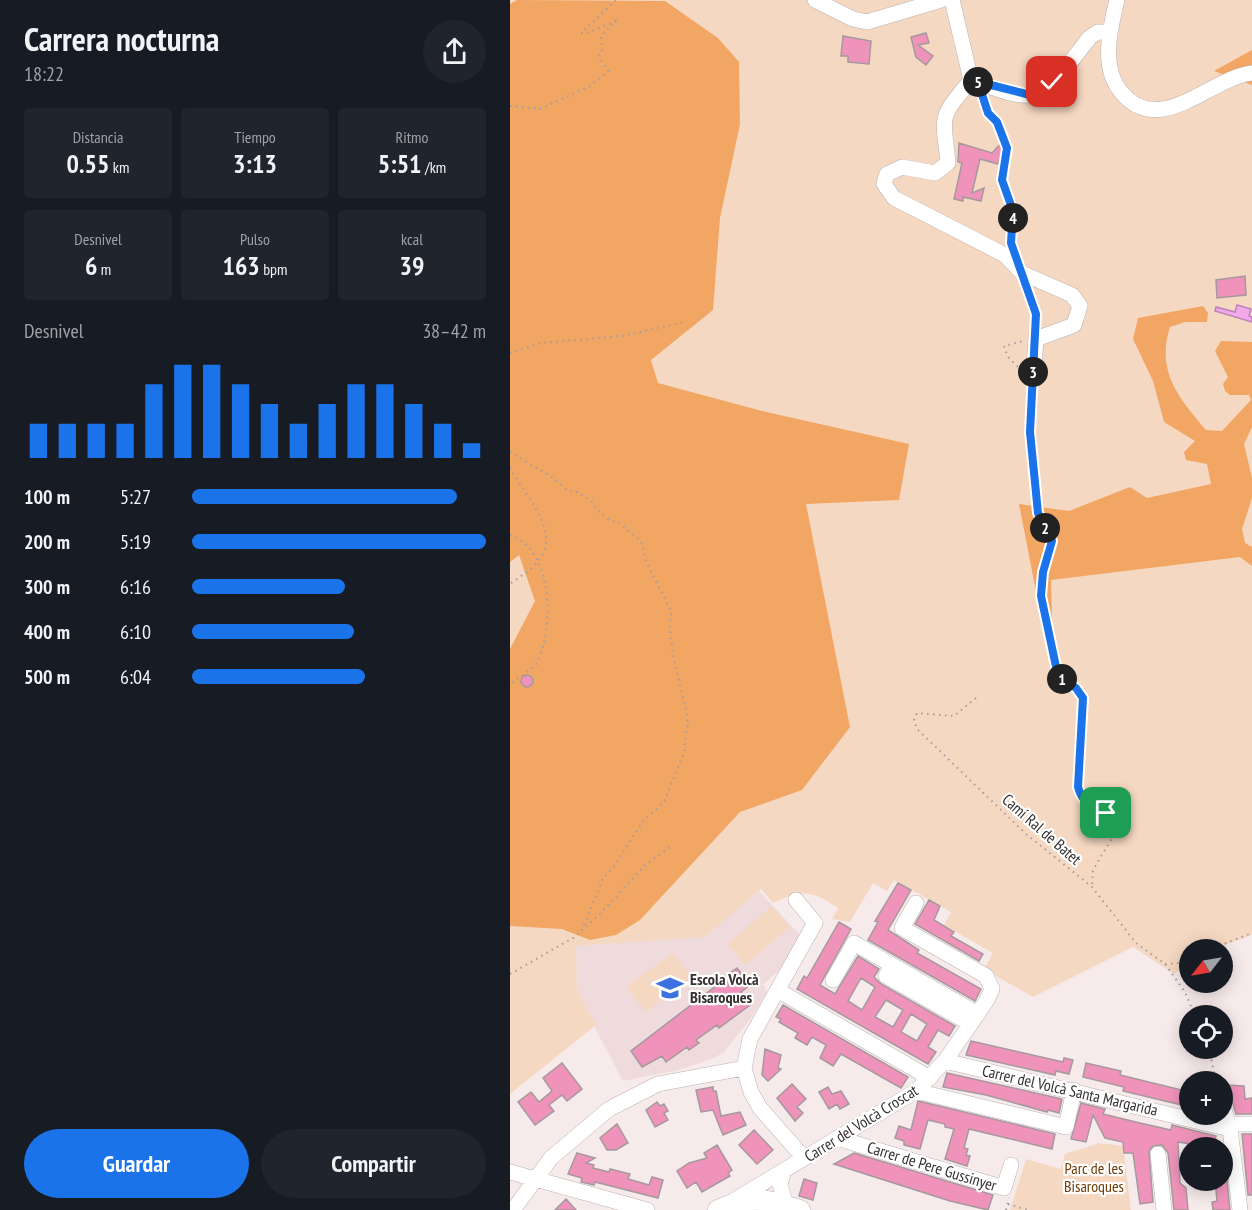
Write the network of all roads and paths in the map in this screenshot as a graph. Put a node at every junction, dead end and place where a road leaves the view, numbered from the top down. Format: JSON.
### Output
{"nodes":[{"id":1,"x":616,"y":0,"type":"edge"},
{"id":2,"x":815,"y":0,"type":"edge"},
{"id":3,"x":941,"y":0,"type":"edge"},
{"id":4,"x":952,"y":0,"type":"edge"},
{"id":5,"x":1118,"y":0,"type":"edge"},
{"id":6,"x":1109,"y":32,"type":"junction"},
{"id":7,"x":1252,"y":73,"type":"edge"},
{"id":8,"x":971,"y":80,"type":"junction"},
{"id":9,"x":510,"y":106,"type":"edge"},
{"id":10,"x":1022,"y":273,"type":"junction"},
{"id":11,"x":684,"y":322,"type":"dead end"},
{"id":12,"x":1035,"y":339,"type":"junction"},
{"id":13,"x":510,"y":353,"type":"edge"},
{"id":14,"x":1033,"y":378,"type":"junction"},
{"id":15,"x":510,"y":452,"type":"edge"},
{"id":16,"x":510,"y":468,"type":"edge"},
{"id":17,"x":510,"y":535,"type":"edge"},
{"id":18,"x":538,"y":562,"type":"junction"},
{"id":19,"x":510,"y":584,"type":"edge"},
{"id":20,"x":510,"y":685,"type":"edge"},
{"id":21,"x":976,"y":698,"type":"dead end"},
{"id":22,"x":673,"y":845,"type":"dead end"},
{"id":23,"x":1092,"y":887,"type":"junction"},
{"id":24,"x":796,"y":900,"type":"dead end"},
{"id":25,"x":916,"y":903,"type":"dead end"},
{"id":26,"x":582,"y":930,"type":"junction"},
{"id":27,"x":1252,"y":933,"type":"edge"},
{"id":28,"x":1233,"y":940,"type":"edge"},
{"id":29,"x":1179,"y":963,"type":"edge"},
{"id":30,"x":1165,"y":964,"type":"junction"},
{"id":31,"x":510,"y":974,"type":"edge"},
{"id":32,"x":833,"y":980,"type":"dead end"},
{"id":33,"x":786,"y":995,"type":"dead end"},
{"id":34,"x":1190,"y":1005,"type":"edge"},
{"id":35,"x":974,"y":1019,"type":"junction"},
{"id":36,"x":945,"y":1060,"type":"junction"},
{"id":37,"x":744,"y":1068,"type":"junction"},
{"id":38,"x":930,"y":1078,"type":"junction"},
{"id":39,"x":1074,"y":1090,"type":"junction"},
{"id":40,"x":916,"y":1091,"type":"junction"},
{"id":41,"x":1252,"y":1124,"type":"edge"},
{"id":42,"x":1229,"y":1126,"type":"junction"},
{"id":43,"x":837,"y":1138,"type":"junction"},
{"id":44,"x":1158,"y":1154,"type":"dead end"},
{"id":45,"x":804,"y":1158,"type":"junction"},
{"id":46,"x":1011,"y":1165,"type":"dead end"},
{"id":47,"x":784,"y":1170,"type":"junction"},
{"id":48,"x":510,"y":1172,"type":"edge"},
{"id":49,"x":537,"y":1178,"type":"junction"},
{"id":50,"x":1245,"y":1194,"type":"edge"},
{"id":51,"x":757,"y":1204,"type":"edge"},
{"id":52,"x":1008,"y":1204,"type":"dead end"},
{"id":53,"x":793,"y":1208,"type":"edge"},
{"id":54,"x":513,"y":1210,"type":"edge"},
{"id":55,"x":647,"y":1210,"type":"edge"},
{"id":56,"x":718,"y":1210,"type":"edge"},
{"id":57,"x":1028,"y":1210,"type":"edge"},
{"id":58,"x":1164,"y":1210,"type":"edge"},
{"id":59,"x":1240,"y":1210,"type":"edge"}],
"edges":[{"from":1,"to":9,"type":"path"},
{"from":2,"to":3,"type":"street"},
{"from":4,"to":8,"type":"street"},
{"from":5,"to":6,"type":"street"},
{"from":6,"to":7,"type":"street"},
{"from":6,"to":8,"type":"street"},
{"from":8,"to":10,"type":"path"},
{"from":8,"to":10,"type":"street"},
{"from":10,"to":12,"type":"path"},
{"from":10,"to":12,"type":"street"},
{"from":11,"to":13,"type":"path"},
{"from":12,"to":14,"type":"street"},
{"from":12,"to":14,"type":"path"},
{"from":14,"to":23,"type":"path"},
{"from":15,"to":26,"type":"path"},
{"from":16,"to":18,"type":"path"},
{"from":17,"to":18,"type":"path"},
{"from":18,"to":19,"type":"path"},
{"from":18,"to":20,"type":"path"},
{"from":21,"to":23,"type":"path","name":"Camí Ral de Batet"},
{"from":22,"to":26,"type":"path"},
{"from":23,"to":30,"type":"path","name":"Camí Ral de Batet"},
{"from":24,"to":37,"type":"street"},
{"from":25,"to":35,"type":"street","name":"Carrer del Volcà Croscat"},
{"from":26,"to":31,"type":"path"},
{"from":27,"to":28,"type":"path"},
{"from":29,"to":30,"type":"path"},
{"from":30,"to":34,"type":"path","name":"Camí Ral de Batet"},
{"from":32,"to":35,"type":"street"},
{"from":33,"to":38,"type":"street"},
{"from":35,"to":36,"type":"street","name":"Carrer del Volcà Croscat"},
{"from":36,"to":38,"type":"street","name":"Carrer del Volcà Croscat"},
{"from":36,"to":39,"type":"street","name":"Carrer del Volcà Santa Margarida"},
{"from":37,"to":45,"type":"street"},
{"from":37,"to":49,"type":"street"},
{"from":38,"to":40,"type":"street","name":"Carrer del Volcà Croscat"},
{"from":39,"to":40,"type":"street"},
{"from":39,"to":42,"type":"street","name":"Carrer del Volcà Santa Margarida"},
{"from":40,"to":43,"type":"street","name":"Carrer del Volcà Croscat"},
{"from":41,"to":42,"type":"street","name":"Carrer del Volcà Santa Margarida"},
{"from":42,"to":50,"type":"street"},
{"from":43,"to":45,"type":"street","name":"Carrer del Volcà Croscat"},
{"from":43,"to":46,"type":"street","name":"Carrer de Pere Gussinyer"},
{"from":44,"to":58,"type":"street"},
{"from":45,"to":47,"type":"street","name":"Carrer del Volcà Croscat"},
{"from":47,"to":53,"type":"street"},
{"from":47,"to":56,"type":"street","name":"Carrer del Volcà Croscat"},
{"from":48,"to":49,"type":"street"},
{"from":49,"to":54,"type":"street"},
{"from":49,"to":55,"type":"street"},
{"from":50,"to":59,"type":"street"},
{"from":51,"to":53,"type":"main road"},
{"from":51,"to":56,"type":"main road"},
{"from":52,"to":57,"type":"path"}]}
